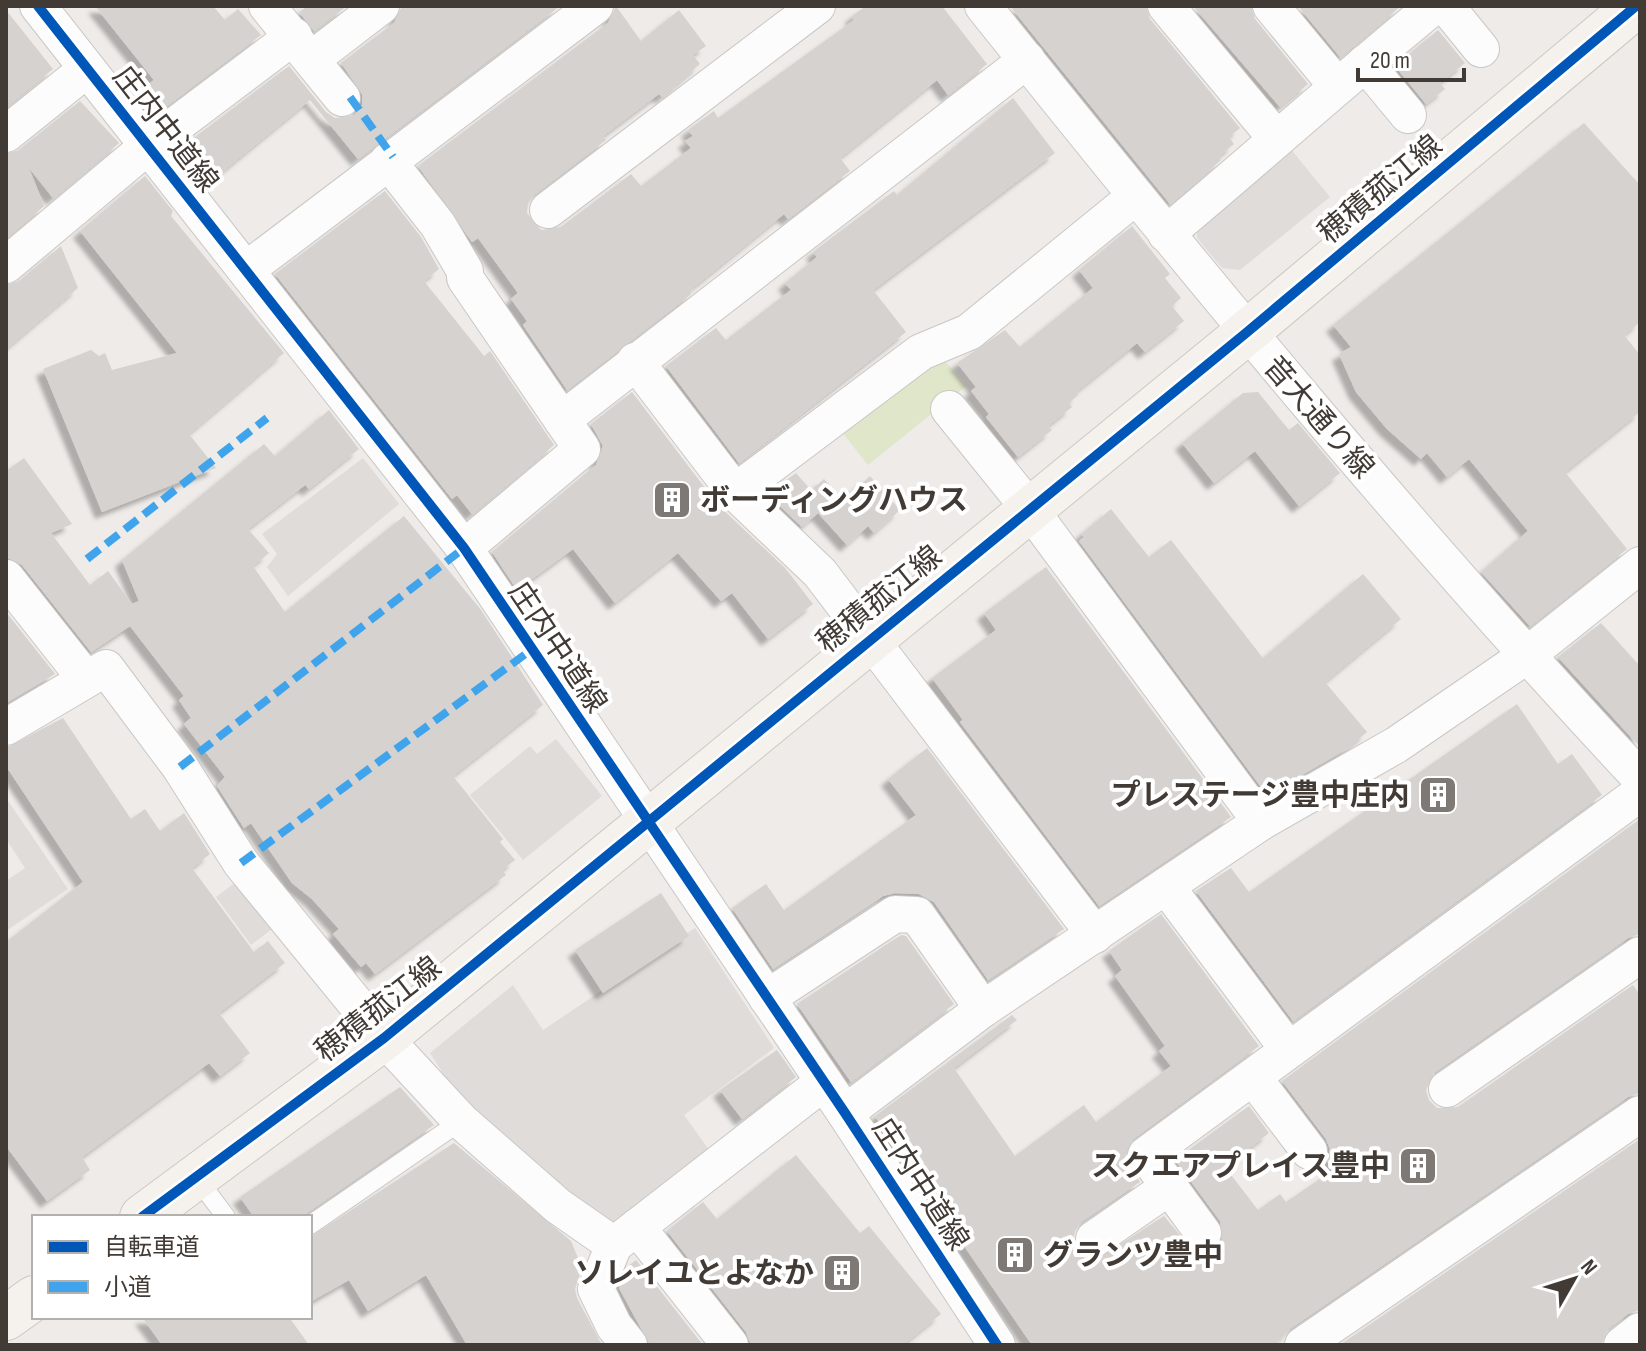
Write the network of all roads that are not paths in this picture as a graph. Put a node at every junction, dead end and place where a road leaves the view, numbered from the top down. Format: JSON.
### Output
{"nodes":[{"id":1,"x":38,"y":6,"type":"edge"},
{"id":2,"x":267,"y":6,"type":"edge"},
{"id":3,"x":381,"y":6,"type":"edge"},
{"id":4,"x":595,"y":6,"type":"edge"},
{"id":5,"x":817,"y":6,"type":"edge"},
{"id":6,"x":983,"y":6,"type":"edge"},
{"id":7,"x":1166,"y":6,"type":"edge"},
{"id":8,"x":1271,"y":6,"type":"edge"},
{"id":9,"x":1434,"y":6,"type":"edge"},
{"id":10,"x":1446,"y":6,"type":"edge"},
{"id":11,"x":1636,"y":6,"type":"edge"},
{"id":12,"x":303,"y":48,"type":"junction"},
{"id":13,"x":1481,"y":49,"type":"dead end"},
{"id":14,"x":1027,"y":60,"type":"junction"},
{"id":15,"x":1365,"y":63,"type":"junction"},
{"id":16,"x":87,"y":69,"type":"junction"},
{"id":17,"x":1337,"y":86,"type":"junction"},
{"id":18,"x":342,"y":98,"type":"dead end"},
{"id":19,"x":1408,"y":115,"type":"dead end"},
{"id":20,"x":6,"y":134,"type":"edge"},
{"id":21,"x":1275,"y":137,"type":"junction"},
{"id":22,"x":148,"y":146,"type":"junction"},
{"id":23,"x":388,"y":161,"type":"junction"},
{"id":24,"x":1136,"y":196,"type":"junction"},
{"id":25,"x":548,"y":210,"type":"dead end"},
{"id":26,"x":1166,"y":234,"type":"junction"},
{"id":27,"x":6,"y":265,"type":"edge"},
{"id":28,"x":246,"y":270,"type":"junction"},
{"id":29,"x":1246,"y":333,"type":"junction"},
{"id":30,"x":635,"y":361,"type":"junction"},
{"id":31,"x":949,"y":409,"type":"dead end"},
{"id":32,"x":562,"y":420,"type":"junction"},
{"id":33,"x":735,"y":492,"type":"junction"},
{"id":34,"x":1029,"y":508,"type":"junction"},
{"id":35,"x":464,"y":548,"type":"junction"},
{"id":36,"x":1640,"y":565,"type":"edge"},
{"id":37,"x":6,"y":578,"type":"edge"},
{"id":38,"x":869,"y":637,"type":"junction"},
{"id":39,"x":1526,"y":656,"type":"junction"},
{"id":40,"x":85,"y":678,"type":"junction"},
{"id":41,"x":6,"y":727,"type":"edge"},
{"id":42,"x":1636,"y":771,"type":"edge"},
{"id":43,"x":646,"y":821,"type":"junction"},
{"id":44,"x":1261,"y":822,"type":"junction"},
{"id":45,"x":1166,"y":886,"type":"junction"},
{"id":46,"x":1095,"y":935,"type":"junction"},
{"id":47,"x":1640,"y":955,"type":"edge"},
{"id":48,"x":767,"y":998,"type":"junction"},
{"id":49,"x":983,"y":1009,"type":"junction"},
{"id":50,"x":384,"y":1038,"type":"junction"},
{"id":51,"x":1288,"y":1049,"type":"junction"},
{"id":52,"x":1253,"y":1077,"type":"junction"},
{"id":53,"x":824,"y":1082,"type":"junction"},
{"id":54,"x":1447,"y":1089,"type":"dead end"},
{"id":55,"x":845,"y":1113,"type":"junction"},
{"id":56,"x":1640,"y":1114,"type":"edge"},
{"id":57,"x":461,"y":1121,"type":"junction"},
{"id":58,"x":1309,"y":1151,"type":"dead end"},
{"id":59,"x":196,"y":1177,"type":"junction"},
{"id":60,"x":1169,"y":1187,"type":"junction"},
{"id":61,"x":145,"y":1215,"type":"edge"},
{"id":62,"x":224,"y":1215,"type":"edge"},
{"id":63,"x":312,"y":1224,"type":"edge"},
{"id":64,"x":1203,"y":1233,"type":"dead end"},
{"id":65,"x":626,"y":1236,"type":"junction"},
{"id":66,"x":1094,"y":1239,"type":"dead end"},
{"id":67,"x":32,"y":1299,"type":"edge"},
{"id":68,"x":6,"y":1318,"type":"edge"},
{"id":69,"x":1640,"y":1331,"type":"edge"},
{"id":70,"x":629,"y":1345,"type":"edge"},
{"id":71,"x":730,"y":1345,"type":"edge"},
{"id":72,"x":997,"y":1345,"type":"edge"},
{"id":73,"x":1303,"y":1345,"type":"edge"},
{"id":74,"x":1622,"y":1345,"type":"edge"}],
"edges":[{"from":1,"to":16,"type":"street","name":"庄内中道線"},
{"from":2,"to":12,"type":"street"},
{"from":3,"to":12,"type":"street"},
{"from":4,"to":23,"type":"street"},
{"from":5,"to":25,"type":"street"},
{"from":6,"to":14,"type":"street","name":"音大通り線"},
{"from":7,"to":21,"type":"street"},
{"from":8,"to":17,"type":"street"},
{"from":9,"to":15,"type":"street"},
{"from":10,"to":13,"type":"street"},
{"from":11,"to":29,"type":"street","name":"穂積菰江線"},
{"from":12,"to":18,"type":"street"},
{"from":12,"to":22,"type":"street"},
{"from":14,"to":24,"type":"street","name":"音大通り線"},
{"from":14,"to":30,"type":"street"},
{"from":15,"to":17,"type":"street"},
{"from":15,"to":19,"type":"street"},
{"from":16,"to":20,"type":"street"},
{"from":16,"to":22,"type":"street","name":"庄内中道線"},
{"from":17,"to":21,"type":"street"},
{"from":21,"to":26,"type":"street"},
{"from":22,"to":27,"type":"street"},
{"from":22,"to":28,"type":"street","name":"庄内中道線"},
{"from":23,"to":28,"type":"street"},
{"from":23,"to":32,"type":"street"},
{"from":24,"to":26,"type":"street","name":"音大通り線"},
{"from":24,"to":33,"type":"street"},
{"from":26,"to":29,"type":"street","name":"音大通り線"},
{"from":28,"to":35,"type":"street","name":"庄内中道線"},
{"from":29,"to":34,"type":"street","name":"穂積菰江線"},
{"from":29,"to":39,"type":"street","name":"音大通り線"},
{"from":30,"to":32,"type":"street"},
{"from":30,"to":33,"type":"street"},
{"from":31,"to":34,"type":"street"},
{"from":32,"to":35,"type":"street"},
{"from":33,"to":38,"type":"street"},
{"from":34,"to":38,"type":"street","name":"穂積菰江線"},
{"from":34,"to":44,"type":"street"},
{"from":35,"to":43,"type":"street","name":"庄内中道線"},
{"from":36,"to":39,"type":"street"},
{"from":37,"to":40,"type":"street"},
{"from":38,"to":43,"type":"street","name":"穂積菰江線"},
{"from":38,"to":46,"type":"street"},
{"from":39,"to":42,"type":"street","name":"音大通り線"},
{"from":39,"to":44,"type":"street"},
{"from":40,"to":41,"type":"street"},
{"from":40,"to":50,"type":"street"},
{"from":42,"to":51,"type":"street"},
{"from":43,"to":48,"type":"street","name":"庄内中道線"},
{"from":43,"to":50,"type":"street","name":"穂積菰江線"},
{"from":44,"to":45,"type":"street"},
{"from":45,"to":46,"type":"street"},
{"from":45,"to":51,"type":"street"},
{"from":46,"to":49,"type":"street"},
{"from":47,"to":54,"type":"street"},
{"from":48,"to":49,"type":"street"},
{"from":48,"to":53,"type":"street","name":"庄内中道線"},
{"from":49,"to":55,"type":"street"},
{"from":50,"to":57,"type":"street"},
{"from":50,"to":59,"type":"street","name":"穂積菰江線"},
{"from":51,"to":52,"type":"street"},
{"from":52,"to":58,"type":"street"},
{"from":52,"to":60,"type":"street"},
{"from":53,"to":55,"type":"street","name":"庄内中道線"},
{"from":53,"to":65,"type":"street"},
{"from":55,"to":72,"type":"street","name":"庄内中道線"},
{"from":56,"to":73,"type":"street"},
{"from":57,"to":63,"type":"lane"},
{"from":57,"to":65,"type":"street"},
{"from":59,"to":61,"type":"street","name":"穂積菰江線"},
{"from":59,"to":62,"type":"lane"},
{"from":60,"to":64,"type":"street"},
{"from":60,"to":66,"type":"street"},
{"from":65,"to":70,"type":"street"},
{"from":65,"to":71,"type":"street"},
{"from":67,"to":68,"type":"street"},
{"from":69,"to":74,"type":"street"}]}
